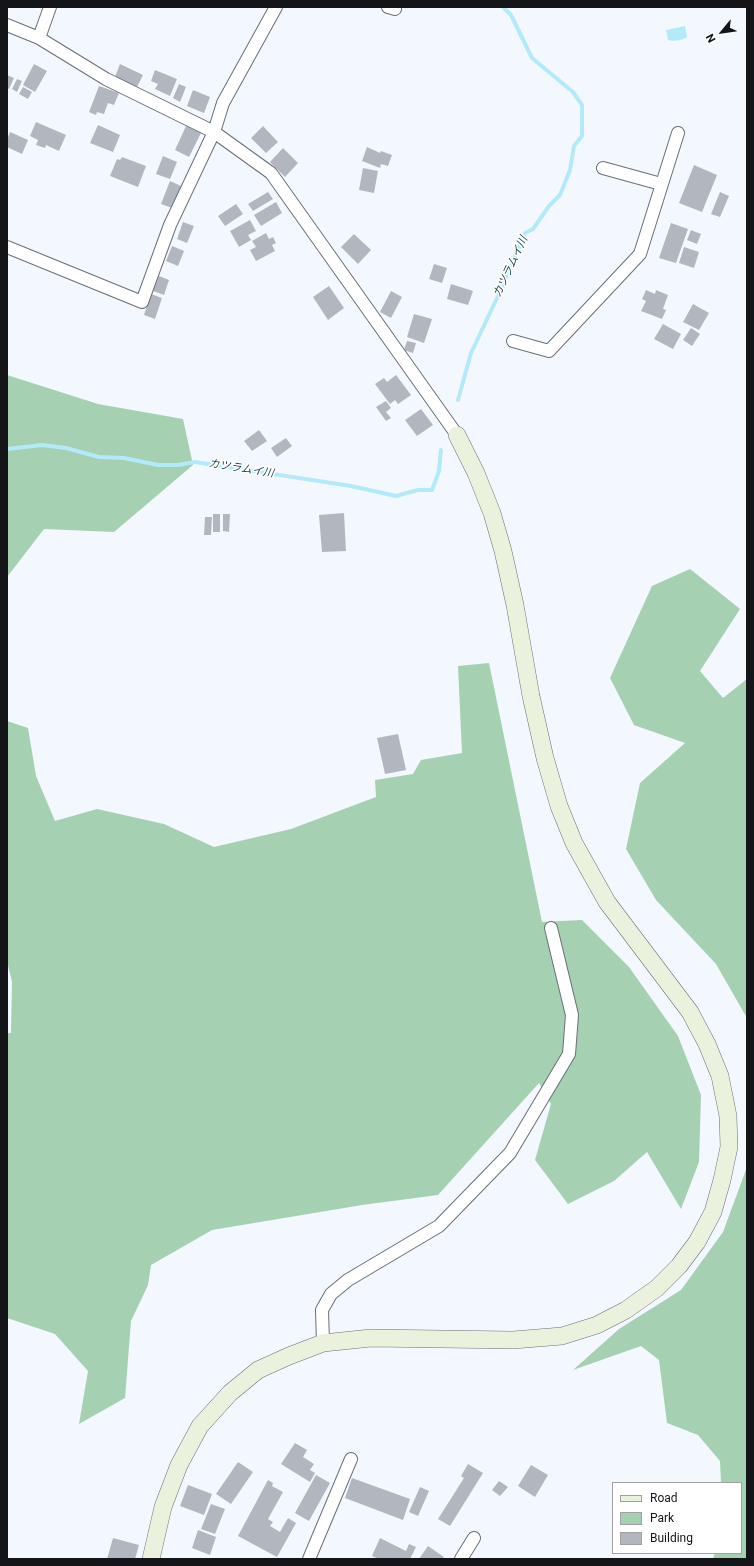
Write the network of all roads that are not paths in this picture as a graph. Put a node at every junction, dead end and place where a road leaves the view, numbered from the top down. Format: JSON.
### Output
{"nodes":[{"id":1,"x":50,"y":7,"type":"edge"},
{"id":2,"x":276,"y":7,"type":"edge"},
{"id":3,"x":7,"y":24,"type":"edge"},
{"id":4,"x":39,"y":38,"type":"junction"},
{"id":5,"x":214,"y":132,"type":"junction"},
{"id":6,"x":678,"y":133,"type":"dead end"},
{"id":7,"x":603,"y":168,"type":"dead end"},
{"id":8,"x":661,"y":184,"type":"junction"},
{"id":9,"x":7,"y":247,"type":"edge"},
{"id":10,"x":513,"y":341,"type":"dead end"},
{"id":11,"x":457,"y":435,"type":"joint"},
{"id":12,"x":551,"y":928,"type":"dead end"},
{"id":13,"x":323,"y":1343,"type":"junction"},
{"id":14,"x":350,"y":1459,"type":"dead end"},
{"id":15,"x":474,"y":1538,"type":"dead end"},
{"id":16,"x":151,"y":1559,"type":"edge"},
{"id":17,"x":309,"y":1559,"type":"edge"},
{"id":18,"x":461,"y":1559,"type":"edge"}],
"edges":[{"from":1,"to":4,"type":"street"},
{"from":2,"to":5,"type":"street"},
{"from":3,"to":4,"type":"street"},
{"from":4,"to":5,"type":"street"},
{"from":5,"to":9,"type":"street"},
{"from":5,"to":11,"type":"street"},
{"from":6,"to":8,"type":"street"},
{"from":7,"to":8,"type":"street"},
{"from":8,"to":10,"type":"street"},
{"from":11,"to":13,"type":"street"},
{"from":12,"to":13,"type":"street"},
{"from":13,"to":16,"type":"street"},
{"from":14,"to":17,"type":"street"},
{"from":15,"to":18,"type":"street"}]}
